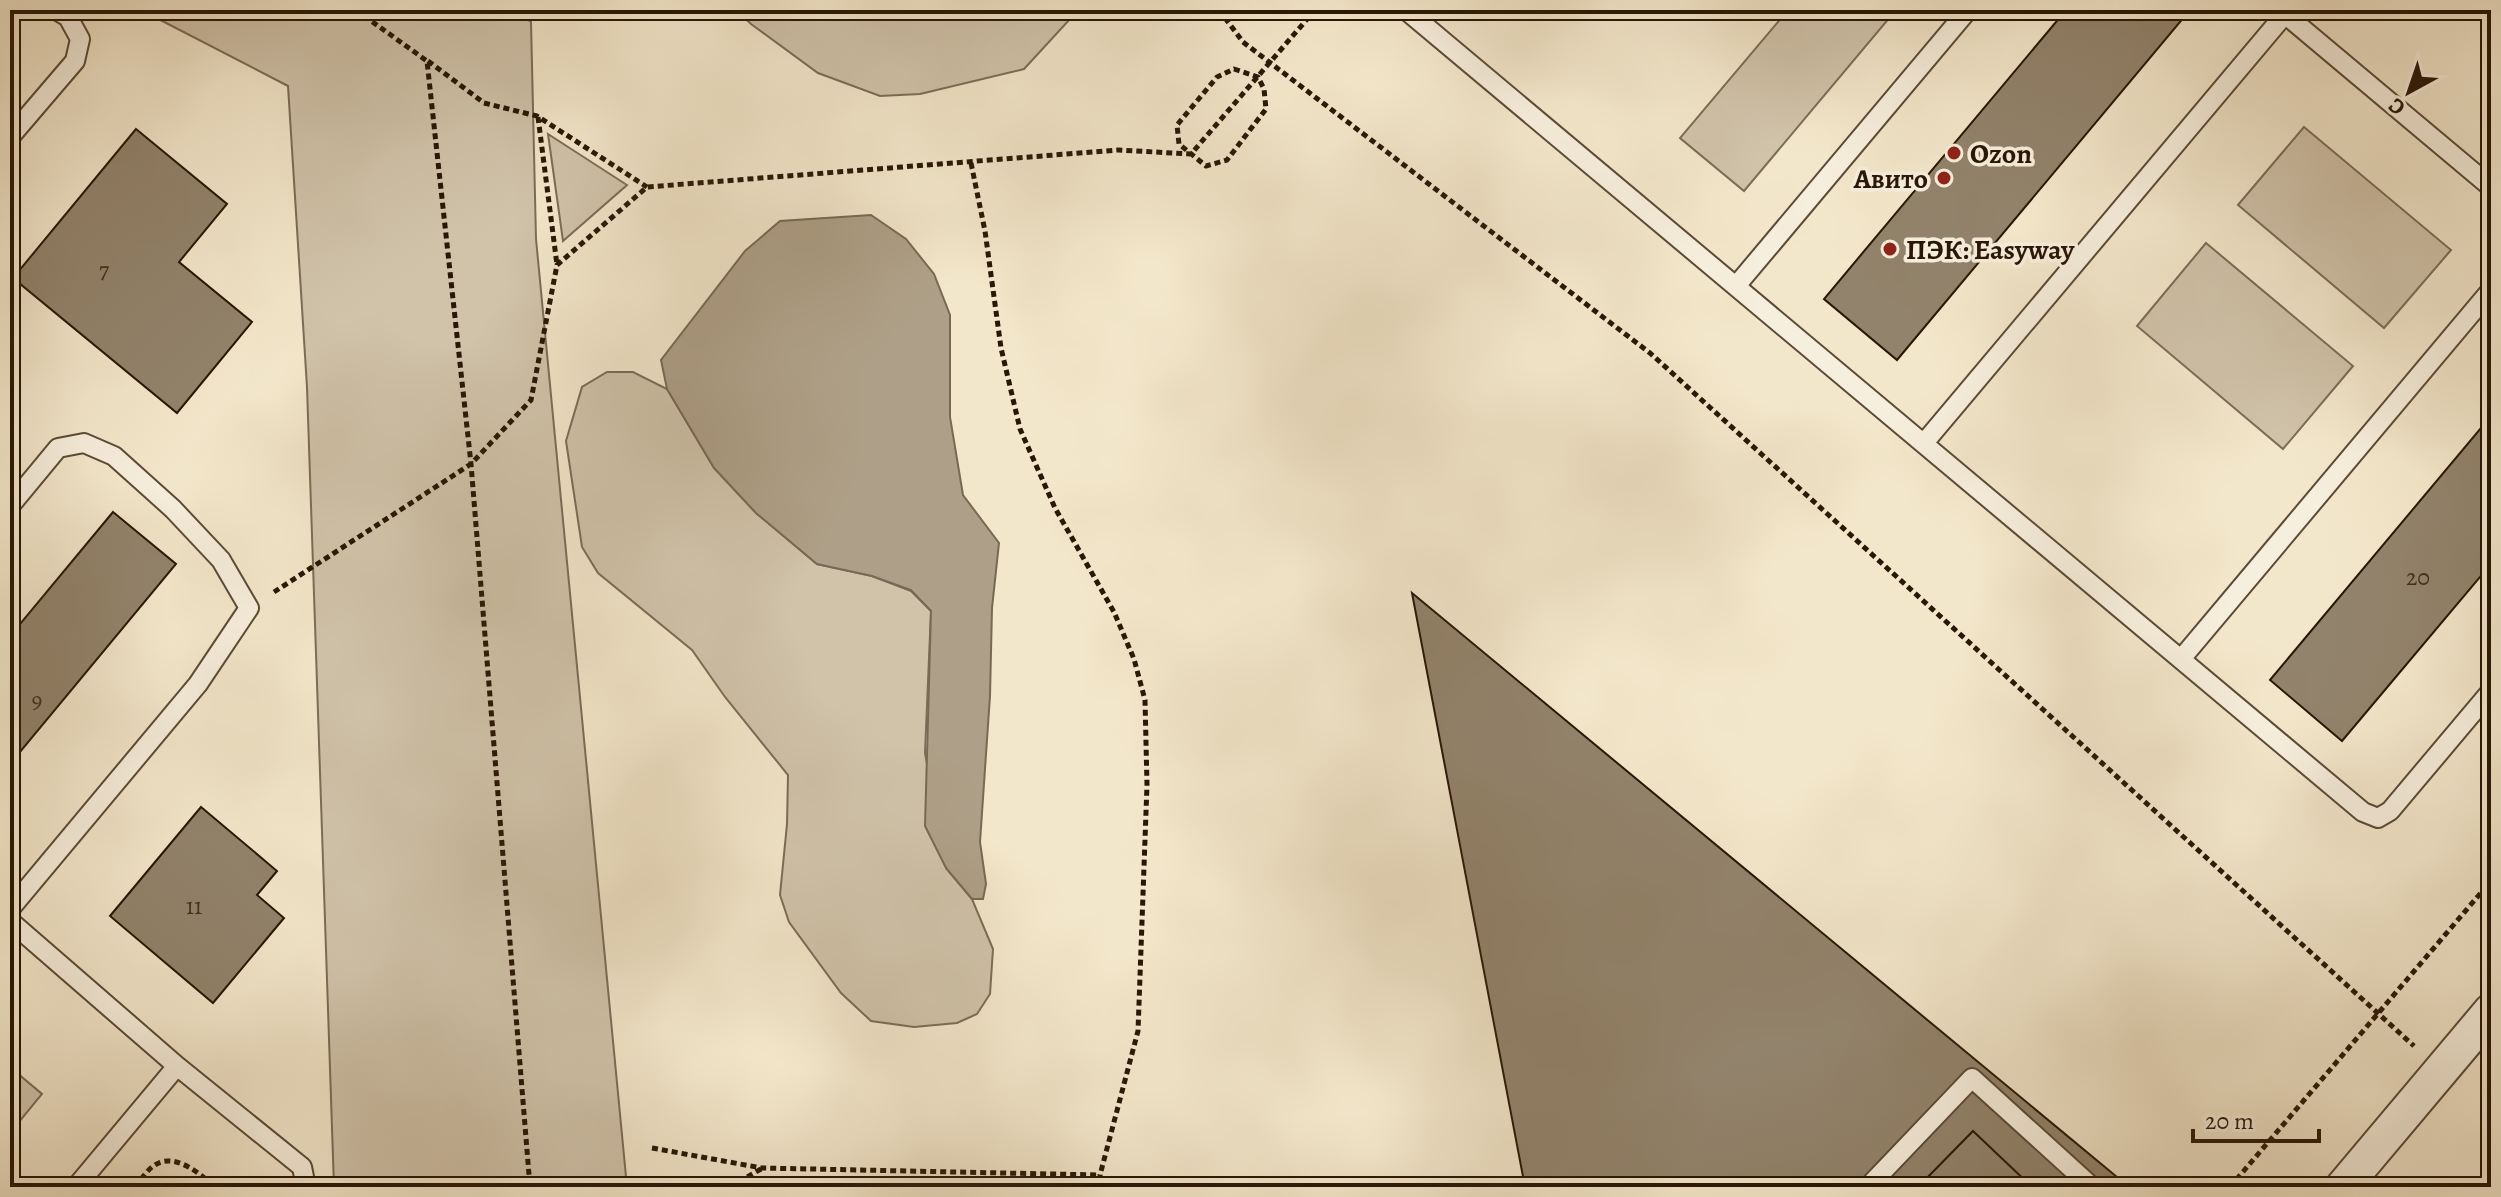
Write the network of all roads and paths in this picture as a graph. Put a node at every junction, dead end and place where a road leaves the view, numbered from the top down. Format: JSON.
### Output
{"nodes":[{"id":1,"x":56,"y":10,"type":"edge"},
{"id":2,"x":356,"y":10,"type":"edge"},
{"id":3,"x":1219,"y":10,"type":"edge"},
{"id":4,"x":1315,"y":10,"type":"edge"},
{"id":5,"x":1406,"y":10,"type":"edge"},
{"id":6,"x":1968,"y":10,"type":"edge"},
{"id":7,"x":2288,"y":13,"type":"edge"},
{"id":8,"x":427,"y":61,"type":"junction"},
{"id":9,"x":1271,"y":62,"type":"junction"},
{"id":10,"x":1258,"y":77,"type":"junction"},
{"id":11,"x":537,"y":116,"type":"junction"},
{"id":12,"x":10,"y":137,"type":"edge"},
{"id":13,"x":1191,"y":154,"type":"junction"},
{"id":14,"x":971,"y":163,"type":"junction"},
{"id":15,"x":647,"y":187,"type":"junction"},
{"id":16,"x":2491,"y":187,"type":"edge"},
{"id":17,"x":557,"y":265,"type":"junction"},
{"id":18,"x":1736,"y":286,"type":"junction"},
{"id":19,"x":2491,"y":290,"type":"edge"},
{"id":20,"x":1924,"y":443,"type":"junction"},
{"id":21,"x":471,"y":464,"type":"junction"},
{"id":22,"x":10,"y":506,"type":"edge"},
{"id":23,"x":249,"y":608,"type":"junction"},
{"id":24,"x":2181,"y":659,"type":"junction"},
{"id":25,"x":2491,"y":691,"type":"edge"},
{"id":26,"x":2491,"y":881,"type":"edge"},
{"id":27,"x":10,"y":909,"type":"edge"},
{"id":28,"x":10,"y":921,"type":"edge"},
{"id":29,"x":2491,"y":1011,"type":"edge"},
{"id":30,"x":2378,"y":1015,"type":"junction"},
{"id":31,"x":177,"y":1066,"type":"junction"},
{"id":32,"x":2442,"y":1071,"type":"junction"},
{"id":33,"x":652,"y":1148,"type":"dead end"},
{"id":34,"x":762,"y":1168,"type":"junction"},
{"id":35,"x":1100,"y":1175,"type":"junction"},
{"id":36,"x":76,"y":1187,"type":"edge"},
{"id":37,"x":135,"y":1187,"type":"edge"},
{"id":38,"x":215,"y":1187,"type":"edge"},
{"id":39,"x":306,"y":1187,"type":"edge"},
{"id":40,"x":530,"y":1187,"type":"edge"},
{"id":41,"x":730,"y":1187,"type":"edge"},
{"id":42,"x":1102,"y":1187,"type":"edge"},
{"id":43,"x":1868,"y":1187,"type":"edge"},
{"id":44,"x":2092,"y":1187,"type":"edge"},
{"id":45,"x":2230,"y":1187,"type":"edge"},
{"id":46,"x":2343,"y":1187,"type":"edge"}],
"edges":[{"from":1,"to":12,"type":"lane"},
{"from":2,"to":8,"type":"path"},
{"from":3,"to":9,"type":"path"},
{"from":4,"to":9,"type":"path"},
{"from":5,"to":18,"type":"lane"},
{"from":6,"to":18,"type":"lane"},
{"from":7,"to":16,"type":"lane"},
{"from":7,"to":20,"type":"lane"},
{"from":8,"to":11,"type":"path"},
{"from":8,"to":21,"type":"path"},
{"from":9,"to":10,"type":"path"},
{"from":9,"to":30,"type":"path"},
{"from":10,"to":13,"type":"path"},
{"from":10,"to":13,"type":"path"},
{"from":10,"to":13,"type":"path"},
{"from":11,"to":15,"type":"path"},
{"from":11,"to":17,"type":"path"},
{"from":13,"to":14,"type":"path"},
{"from":14,"to":15,"type":"path"},
{"from":14,"to":35,"type":"path"},
{"from":15,"to":17,"type":"path"},
{"from":17,"to":21,"type":"path"},
{"from":18,"to":20,"type":"lane"},
{"from":19,"to":24,"type":"lane"},
{"from":20,"to":24,"type":"lane"},
{"from":21,"to":23,"type":"path"},
{"from":21,"to":40,"type":"path"},
{"from":22,"to":23,"type":"lane"},
{"from":23,"to":27,"type":"lane"},
{"from":24,"to":25,"type":"lane"},
{"from":26,"to":30,"type":"path"},
{"from":28,"to":31,"type":"lane"},
{"from":29,"to":32,"type":"street"},
{"from":30,"to":32,"type":"path"},
{"from":30,"to":45,"type":"path"},
{"from":31,"to":36,"type":"lane"},
{"from":31,"to":39,"type":"lane"},
{"from":32,"to":46,"type":"street"},
{"from":33,"to":34,"type":"path"},
{"from":34,"to":35,"type":"path"},
{"from":34,"to":41,"type":"path"},
{"from":35,"to":42,"type":"path"},
{"from":37,"to":38,"type":"path"},
{"from":43,"to":44,"type":"lane"}]}
